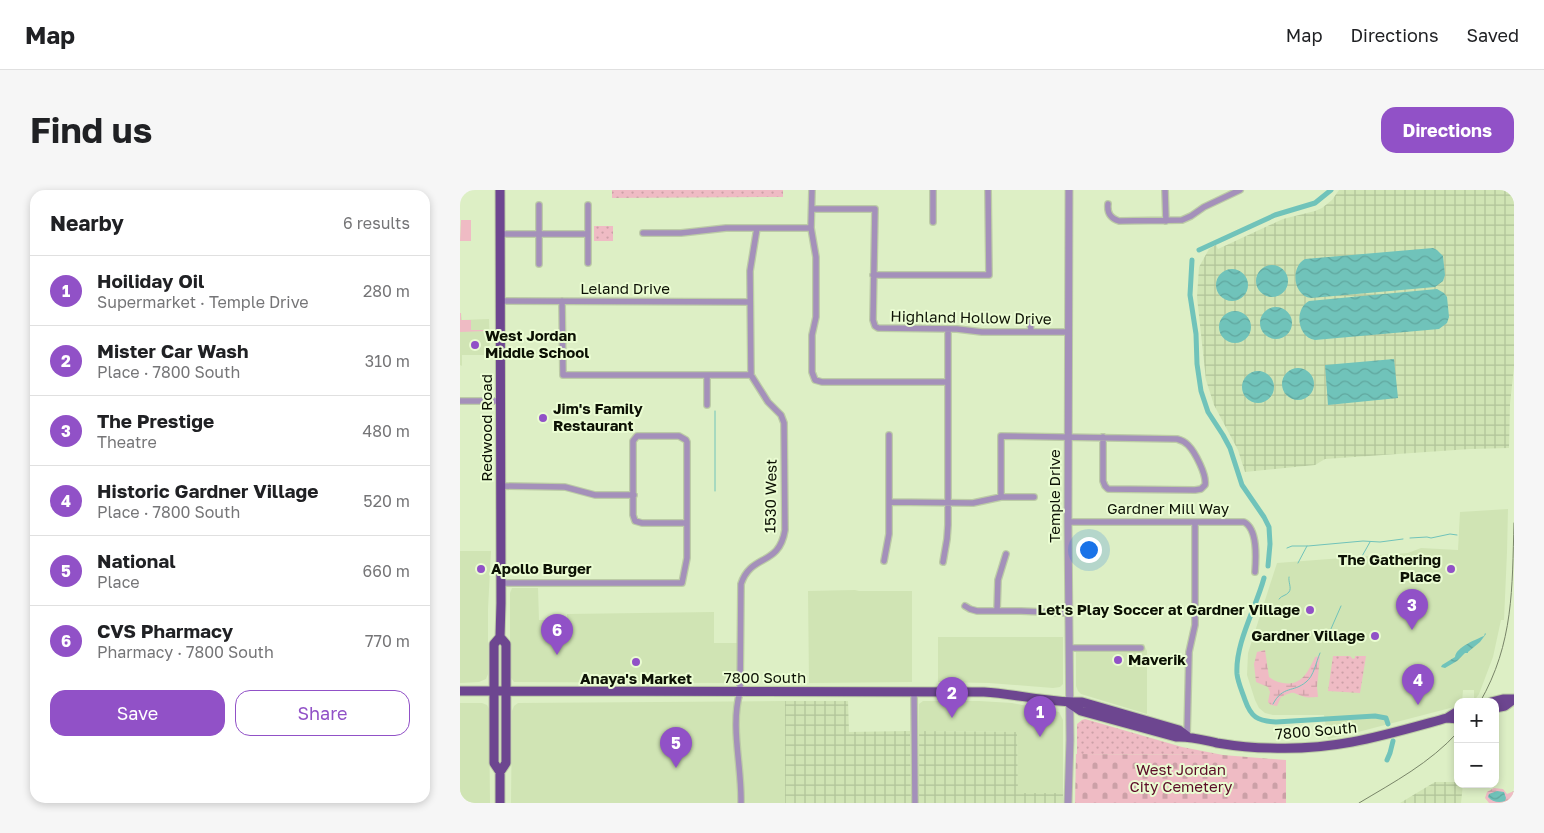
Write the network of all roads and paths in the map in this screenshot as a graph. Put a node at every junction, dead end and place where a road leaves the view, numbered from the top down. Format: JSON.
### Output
{"nodes":[{"id":1,"x":500,"y":190,"type":"edge"},
{"id":2,"x":812,"y":190,"type":"edge"},
{"id":3,"x":933,"y":190,"type":"edge"},
{"id":4,"x":988,"y":190,"type":"edge"},
{"id":5,"x":1069,"y":190,"type":"edge"},
{"id":6,"x":1165,"y":190,"type":"edge"},
{"id":7,"x":1240,"y":190,"type":"edge"},
{"id":8,"x":1228,"y":193,"type":"edge"},
{"id":9,"x":1108,"y":204,"type":"dead end"},
{"id":10,"x":539,"y":205,"type":"dead end"},
{"id":11,"x":588,"y":205,"type":"dead end"},
{"id":12,"x":812,"y":209,"type":"junction"},
{"id":13,"x":1166,"y":220,"type":"junction"},
{"id":14,"x":933,"y":222,"type":"dead end"},
{"id":15,"x":757,"y":228,"type":"junction"},
{"id":16,"x":810,"y":228,"type":"junction"},
{"id":17,"x":643,"y":233,"type":"dead end"},
{"id":18,"x":500,"y":234,"type":"junction"},
{"id":19,"x":539,"y":234,"type":"junction"},
{"id":20,"x":588,"y":234,"type":"junction"},
{"id":21,"x":588,"y":263,"type":"dead end"},
{"id":22,"x":539,"y":264,"type":"dead end"},
{"id":23,"x":873,"y":275,"type":"junction"},
{"id":24,"x":500,"y":301,"type":"junction"},
{"id":25,"x":562,"y":302,"type":"junction"},
{"id":26,"x":750,"y":302,"type":"junction"},
{"id":27,"x":1030,"y":318,"type":"dead end"},
{"id":28,"x":948,"y":329,"type":"junction"},
{"id":29,"x":1031,"y":332,"type":"junction"},
{"id":30,"x":1069,"y":332,"type":"junction"},
{"id":31,"x":707,"y":375,"type":"junction"},
{"id":32,"x":751,"y":375,"type":"junction"},
{"id":33,"x":948,"y":382,"type":"junction"},
{"id":34,"x":460,"y":401,"type":"edge"},
{"id":35,"x":500,"y":401,"type":"junction"},
{"id":36,"x":707,"y":405,"type":"dead end"},
{"id":37,"x":889,"y":435,"type":"dead end"},
{"id":38,"x":1069,"y":437,"type":"junction"},
{"id":39,"x":1103,"y":438,"type":"junction"},
{"id":40,"x":500,"y":486,"type":"junction"},
{"id":41,"x":634,"y":495,"type":"junction"},
{"id":42,"x":1001,"y":497,"type":"junction"},
{"id":43,"x":1034,"y":497,"type":"dead end"},
{"id":44,"x":889,"y":502,"type":"junction"},
{"id":45,"x":948,"y":502,"type":"junction"},
{"id":46,"x":1068,"y":522,"type":"junction"},
{"id":47,"x":1195,"y":522,"type":"junction"},
{"id":48,"x":687,"y":523,"type":"junction"},
{"id":49,"x":1006,"y":554,"type":"dead end"},
{"id":50,"x":884,"y":561,"type":"dead end"},
{"id":51,"x":943,"y":562,"type":"dead end"},
{"id":52,"x":1256,"y":572,"type":"dead end"},
{"id":53,"x":501,"y":583,"type":"junction"},
{"id":54,"x":965,"y":606,"type":"dead end"},
{"id":55,"x":997,"y":611,"type":"junction"},
{"id":56,"x":1068,"y":613,"type":"junction"},
{"id":57,"x":500,"y":637,"type":"junction"},
{"id":58,"x":1070,"y":648,"type":"junction"},
{"id":59,"x":1141,"y":648,"type":"dead end"},
{"id":60,"x":460,"y":691,"type":"edge"},
{"id":61,"x":494,"y":691,"type":"junction"},
{"id":62,"x":506,"y":691,"type":"junction"},
{"id":63,"x":914,"y":691,"type":"junction"},
{"id":64,"x":740,"y":692,"type":"junction"},
{"id":65,"x":1499,"y":700,"type":"edge"},
{"id":66,"x":1514,"y":700,"type":"edge"},
{"id":67,"x":1069,"y":702,"type":"junction"},
{"id":68,"x":1499,"y":707,"type":"edge"},
{"id":69,"x":1454,"y":713,"type":"edge"},
{"id":70,"x":1446,"y":718,"type":"junction"},
{"id":71,"x":1454,"y":719,"type":"edge"},
{"id":72,"x":1187,"y":736,"type":"junction"},
{"id":73,"x":500,"y":772,"type":"junction"},
{"id":74,"x":500,"y":803,"type":"edge"},
{"id":75,"x":741,"y":803,"type":"edge"},
{"id":76,"x":915,"y":803,"type":"edge"},
{"id":77,"x":1068,"y":803,"type":"edge"}],
"edges":[{"from":1,"to":18,"type":"main road","name":"Redwood Road"},
{"from":2,"to":12,"type":"street"},
{"from":3,"to":14,"type":"street"},
{"from":4,"to":23,"type":"street"},
{"from":5,"to":30,"type":"street","name":"Temple Drive"},
{"from":6,"to":13,"type":"street"},
{"from":7,"to":8,"type":"street"},
{"from":8,"to":13,"type":"street"},
{"from":9,"to":13,"type":"street"},
{"from":10,"to":19,"type":"street"},
{"from":11,"to":20,"type":"street"},
{"from":12,"to":16,"type":"street"},
{"from":12,"to":23,"type":"street","name":"Highland Hollow Drive"},
{"from":15,"to":16,"type":"street"},
{"from":15,"to":17,"type":"street"},
{"from":15,"to":26,"type":"street"},
{"from":16,"to":33,"type":"street"},
{"from":18,"to":19,"type":"street"},
{"from":18,"to":24,"type":"main road","name":"Redwood Road"},
{"from":19,"to":20,"type":"street"},
{"from":19,"to":22,"type":"street"},
{"from":20,"to":21,"type":"street"},
{"from":23,"to":28,"type":"street","name":"Highland Hollow Drive"},
{"from":24,"to":25,"type":"street","name":"Leland Drive"},
{"from":24,"to":35,"type":"main road","name":"Redwood Road"},
{"from":25,"to":26,"type":"street","name":"Leland Drive"},
{"from":25,"to":31,"type":"street"},
{"from":26,"to":32,"type":"street"},
{"from":27,"to":29,"type":"street"},
{"from":28,"to":29,"type":"street","name":"Highland Hollow Drive"},
{"from":28,"to":33,"type":"street"},
{"from":29,"to":30,"type":"street","name":"Highland Hollow Drive"},
{"from":30,"to":38,"type":"street","name":"Temple Drive"},
{"from":31,"to":32,"type":"street"},
{"from":31,"to":36,"type":"street"},
{"from":32,"to":64,"type":"street","name":"1530 West"},
{"from":33,"to":45,"type":"street"},
{"from":34,"to":35,"type":"street"},
{"from":35,"to":40,"type":"main road","name":"Redwood Road"},
{"from":37,"to":44,"type":"street"},
{"from":38,"to":39,"type":"street"},
{"from":38,"to":42,"type":"street"},
{"from":38,"to":46,"type":"street","name":"Temple Drive"},
{"from":39,"to":39,"type":"street"},
{"from":40,"to":41,"type":"street"},
{"from":40,"to":53,"type":"main road","name":"Redwood Road"},
{"from":41,"to":48,"type":"street"},
{"from":41,"to":48,"type":"street"},
{"from":42,"to":43,"type":"street"},
{"from":42,"to":45,"type":"street"},
{"from":44,"to":45,"type":"street"},
{"from":44,"to":50,"type":"street"},
{"from":45,"to":51,"type":"street"},
{"from":46,"to":47,"type":"street","name":"Gardner Mill Way"},
{"from":46,"to":56,"type":"street","name":"Temple Drive"},
{"from":47,"to":52,"type":"street","name":"Gardner Mill Way"},
{"from":47,"to":72,"type":"street"},
{"from":48,"to":53,"type":"street"},
{"from":49,"to":55,"type":"street"},
{"from":53,"to":57,"type":"main road","name":"Redwood Road"},
{"from":54,"to":55,"type":"street"},
{"from":55,"to":56,"type":"street"},
{"from":56,"to":58,"type":"street","name":"Temple Drive"},
{"from":57,"to":61,"type":"main road","name":"Redwood Road"},
{"from":57,"to":62,"type":"main road","name":"Redwood Road"},
{"from":58,"to":59,"type":"street"},
{"from":58,"to":67,"type":"street","name":"Temple Drive"},
{"from":60,"to":61,"type":"main road","name":"7800 South"},
{"from":61,"to":62,"type":"main road","name":"7800 South"},
{"from":61,"to":73,"type":"main road","name":"Redwood Road"},
{"from":62,"to":64,"type":"main road","name":"7800 South"},
{"from":62,"to":73,"type":"main road","name":"Redwood Road"},
{"from":63,"to":64,"type":"main road","name":"7800 South"},
{"from":63,"to":67,"type":"main road","name":"7800 South"},
{"from":63,"to":76,"type":"street"},
{"from":64,"to":75,"type":"street","name":"1530 West"},
{"from":65,"to":66,"type":"main road"},
{"from":66,"to":68,"type":"main road"},
{"from":67,"to":72,"type":"main road","name":"7800 South"},
{"from":67,"to":77,"type":"street","name":"Temple Drive"},
{"from":69,"to":70,"type":"main road","name":"7800 South"},
{"from":70,"to":71,"type":"main road","name":"7800 South"},
{"from":70,"to":72,"type":"main road","name":"7800 South"},
{"from":73,"to":74,"type":"main road","name":"Redwood Road"}]}
